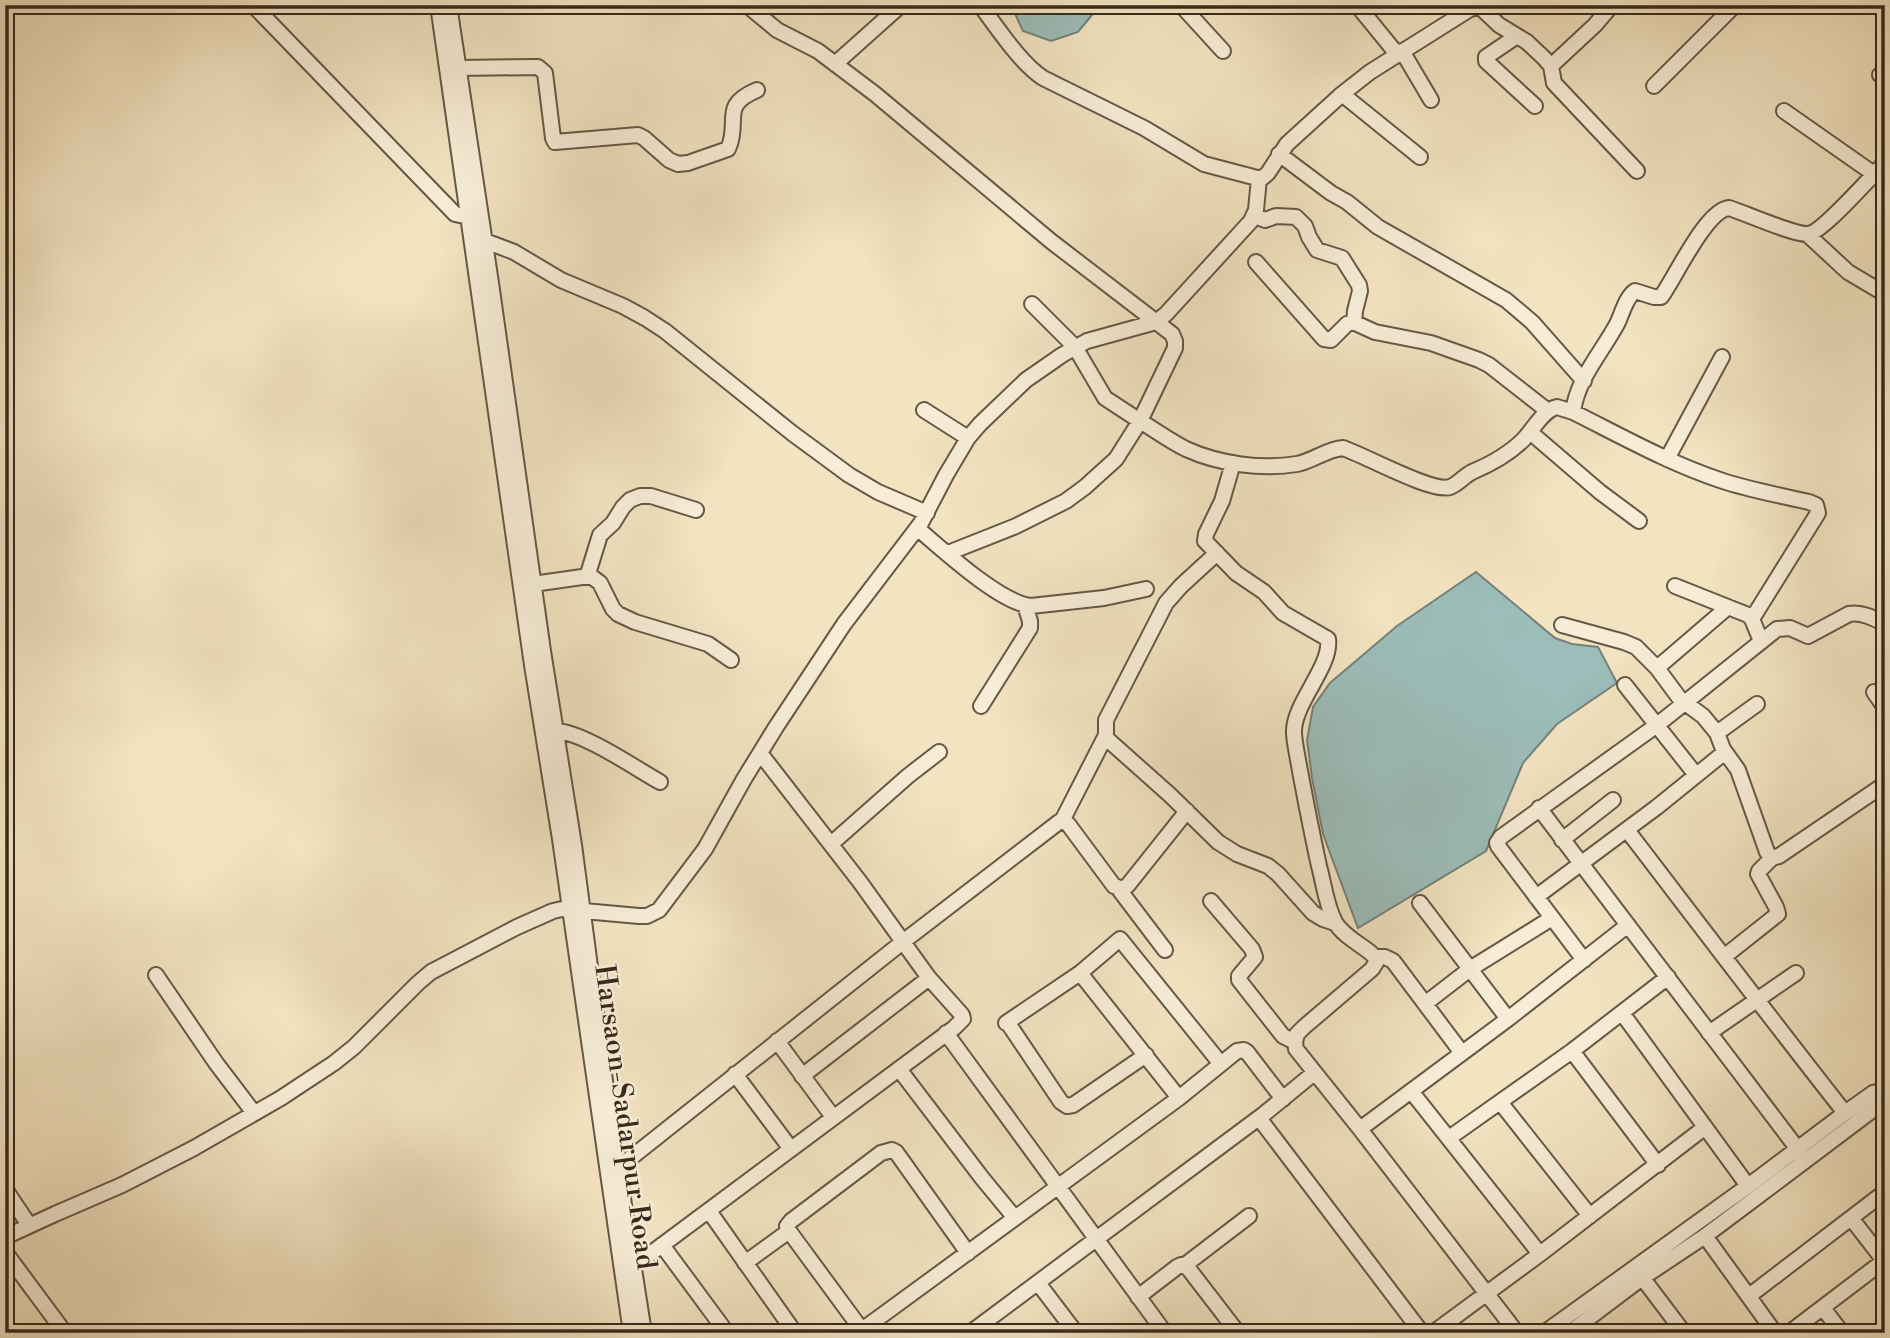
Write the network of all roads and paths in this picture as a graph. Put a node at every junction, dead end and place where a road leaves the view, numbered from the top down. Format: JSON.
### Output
{"nodes":[{"id":1,"x":253,"y":5,"type":"edge"},
{"id":2,"x":438,"y":5,"type":"edge"},
{"id":3,"x":449,"y":5,"type":"edge"},
{"id":4,"x":747,"y":5,"type":"edge"},
{"id":5,"x":901,"y":5,"type":"edge"},
{"id":6,"x":980,"y":5,"type":"edge"},
{"id":7,"x":1181,"y":5,"type":"edge"},
{"id":8,"x":1357,"y":5,"type":"edge"},
{"id":9,"x":1612,"y":5,"type":"edge"},
{"id":10,"x":1735,"y":5,"type":"edge"},
{"id":11,"x":1464,"y":8,"type":"edge"},
{"id":12,"x":1517,"y":36,"type":"junction"},
{"id":13,"x":1223,"y":51,"type":"dead end"},
{"id":14,"x":1399,"y":52,"type":"junction"},
{"id":15,"x":835,"y":64,"type":"junction"},
{"id":16,"x":1551,"y":66,"type":"junction"},
{"id":17,"x":458,"y":68,"type":"junction"},
{"id":18,"x":1654,"y":86,"type":"dead end"},
{"id":19,"x":757,"y":90,"type":"dead end"},
{"id":20,"x":1342,"y":94,"type":"junction"},
{"id":21,"x":1431,"y":100,"type":"dead end"},
{"id":22,"x":1535,"y":106,"type":"dead end"},
{"id":23,"x":1784,"y":111,"type":"dead end"},
{"id":24,"x":1279,"y":154,"type":"junction"},
{"id":25,"x":1420,"y":157,"type":"dead end"},
{"id":26,"x":1879,"y":169,"type":"edge"},
{"id":27,"x":1637,"y":171,"type":"dead end"},
{"id":28,"x":1259,"y":178,"type":"junction"},
{"id":29,"x":472,"y":213,"type":"junction"},
{"id":30,"x":1255,"y":216,"type":"junction"},
{"id":31,"x":1807,"y":234,"type":"junction"},
{"id":32,"x":485,"y":242,"type":"junction"},
{"id":33,"x":1256,"y":262,"type":"dead end"},
{"id":34,"x":1885,"y":294,"type":"edge"},
{"id":35,"x":1032,"y":304,"type":"dead end"},
{"id":36,"x":1156,"y":322,"type":"junction"},
{"id":37,"x":1354,"y":323,"type":"junction"},
{"id":38,"x":1075,"y":347,"type":"junction"},
{"id":39,"x":1723,"y":357,"type":"dead end"},
{"id":40,"x":1584,"y":381,"type":"junction"},
{"id":41,"x":924,"y":410,"type":"dead end"},
{"id":42,"x":1549,"y":411,"type":"junction"},
{"id":43,"x":1573,"y":412,"type":"junction"},
{"id":44,"x":1140,"y":421,"type":"junction"},
{"id":45,"x":1530,"y":432,"type":"junction"},
{"id":46,"x":968,"y":438,"type":"junction"},
{"id":47,"x":1667,"y":459,"type":"junction"},
{"id":48,"x":1233,"y":463,"type":"junction"},
{"id":49,"x":696,"y":510,"type":"dead end"},
{"id":50,"x":927,"y":513,"type":"junction"},
{"id":51,"x":1639,"y":521,"type":"dead end"},
{"id":52,"x":917,"y":528,"type":"junction"},
{"id":53,"x":948,"y":553,"type":"junction"},
{"id":54,"x":1217,"y":553,"type":"junction"},
{"id":55,"x":587,"y":576,"type":"junction"},
{"id":56,"x":572,"y":578,"type":"junction"},
{"id":57,"x":533,"y":584,"type":"junction"},
{"id":58,"x":1675,"y":586,"type":"dead end"},
{"id":59,"x":1146,"y":589,"type":"dead end"},
{"id":60,"x":611,"y":604,"type":"junction"},
{"id":61,"x":1025,"y":606,"type":"junction"},
{"id":62,"x":1728,"y":607,"type":"junction"},
{"id":63,"x":1752,"y":619,"type":"junction"},
{"id":64,"x":1885,"y":624,"type":"edge"},
{"id":65,"x":1562,"y":625,"type":"dead end"},
{"id":66,"x":1761,"y":641,"type":"junction"},
{"id":67,"x":731,"y":660,"type":"dead end"},
{"id":68,"x":1657,"y":668,"type":"junction"},
{"id":69,"x":1625,"y":685,"type":"dead end"},
{"id":70,"x":1874,"y":692,"type":"dead end"},
{"id":71,"x":1685,"y":703,"type":"junction"},
{"id":72,"x":1757,"y":704,"type":"dead end"},
{"id":73,"x":981,"y":706,"type":"dead end"},
{"id":74,"x":1885,"y":708,"type":"edge"},
{"id":75,"x":1657,"y":725,"type":"junction"},
{"id":76,"x":556,"y":731,"type":"junction"},
{"id":77,"x":1717,"y":733,"type":"junction"},
{"id":78,"x":1106,"y":735,"type":"junction"},
{"id":79,"x":939,"y":752,"type":"dead end"},
{"id":80,"x":1724,"y":752,"type":"junction"},
{"id":81,"x":760,"y":753,"type":"junction"},
{"id":82,"x":1696,"y":775,"type":"junction"},
{"id":83,"x":660,"y":782,"type":"dead end"},
{"id":84,"x":1885,"y":784,"type":"edge"},
{"id":85,"x":1613,"y":800,"type":"dead end"},
{"id":86,"x":1539,"y":808,"type":"junction"},
{"id":87,"x":1187,"y":811,"type":"junction"},
{"id":88,"x":1062,"y":821,"type":"junction"},
{"id":89,"x":1627,"y":830,"type":"junction"},
{"id":90,"x":1562,"y":840,"type":"junction"},
{"id":91,"x":831,"y":844,"type":"junction"},
{"id":92,"x":1772,"y":858,"type":"junction"},
{"id":93,"x":1581,"y":864,"type":"junction"},
{"id":94,"x":1118,"y":888,"type":"junction"},
{"id":95,"x":1536,"y":897,"type":"junction"},
{"id":96,"x":1211,"y":901,"type":"dead end"},
{"id":97,"x":1420,"y":903,"type":"dead end"},
{"id":98,"x":577,"y":909,"type":"junction"},
{"id":99,"x":1552,"y":918,"type":"junction"},
{"id":100,"x":1335,"y":923,"type":"junction"},
{"id":101,"x":1628,"y":925,"type":"junction"},
{"id":102,"x":904,"y":940,"type":"junction"},
{"id":103,"x":1165,"y":950,"type":"dead end"},
{"id":104,"x":1724,"y":956,"type":"junction"},
{"id":105,"x":1377,"y":957,"type":"junction"},
{"id":106,"x":1584,"y":960,"type":"junction"},
{"id":107,"x":1470,"y":969,"type":"junction"},
{"id":108,"x":1080,"y":973,"type":"junction"},
{"id":109,"x":1796,"y":973,"type":"dead end"},
{"id":110,"x":156,"y":975,"type":"dead end"},
{"id":111,"x":1668,"y":977,"type":"junction"},
{"id":112,"x":929,"y":978,"type":"junction"},
{"id":113,"x":1755,"y":1000,"type":"junction"},
{"id":114,"x":1426,"y":1003,"type":"junction"},
{"id":115,"x":1622,"y":1013,"type":"junction"},
{"id":116,"x":1508,"y":1019,"type":"junction"},
{"id":117,"x":946,"y":1033,"type":"junction"},
{"id":118,"x":1709,"y":1033,"type":"junction"},
{"id":119,"x":777,"y":1041,"type":"junction"},
{"id":120,"x":1295,"y":1042,"type":"junction"},
{"id":121,"x":1572,"y":1051,"type":"junction"},
{"id":122,"x":1462,"y":1053,"type":"junction"},
{"id":123,"x":1146,"y":1055,"type":"junction"},
{"id":124,"x":1221,"y":1064,"type":"junction"},
{"id":125,"x":899,"y":1069,"type":"junction"},
{"id":126,"x":735,"y":1073,"type":"junction"},
{"id":127,"x":1314,"y":1073,"type":"junction"},
{"id":128,"x":802,"y":1076,"type":"junction"},
{"id":129,"x":1411,"y":1091,"type":"junction"},
{"id":130,"x":1885,"y":1091,"type":"edge"},
{"id":131,"x":1179,"y":1098,"type":"junction"},
{"id":132,"x":1283,"y":1099,"type":"junction"},
{"id":133,"x":1885,"y":1099,"type":"edge"},
{"id":134,"x":1500,"y":1102,"type":"junction"},
{"id":135,"x":254,"y":1113,"type":"junction"},
{"id":136,"x":1845,"y":1113,"type":"junction"},
{"id":137,"x":833,"y":1117,"type":"junction"},
{"id":138,"x":1259,"y":1118,"type":"junction"},
{"id":139,"x":1704,"y":1128,"type":"junction"},
{"id":140,"x":1360,"y":1129,"type":"junction"},
{"id":141,"x":1449,"y":1138,"type":"junction"},
{"id":142,"x":791,"y":1149,"type":"junction"},
{"id":143,"x":1802,"y":1154,"type":"junction"},
{"id":144,"x":1658,"y":1165,"type":"junction"},
{"id":145,"x":618,"y":1168,"type":"junction"},
{"id":146,"x":1748,"y":1186,"type":"junction"},
{"id":147,"x":1057,"y":1187,"type":"junction"},
{"id":148,"x":5,"y":1189,"type":"edge"},
{"id":149,"x":1885,"y":1192,"type":"edge"},
{"id":150,"x":709,"y":1211,"type":"junction"},
{"id":151,"x":1249,"y":1216,"type":"dead end"},
{"id":152,"x":1590,"y":1216,"type":"junction"},
{"id":153,"x":1851,"y":1218,"type":"junction"},
{"id":154,"x":1015,"y":1219,"type":"junction"},
{"id":155,"x":29,"y":1225,"type":"junction"},
{"id":156,"x":789,"y":1231,"type":"junction"},
{"id":157,"x":1705,"y":1236,"type":"junction"},
{"id":158,"x":5,"y":1237,"type":"edge"},
{"id":159,"x":1095,"y":1240,"type":"junction"},
{"id":160,"x":662,"y":1245,"type":"junction"},
{"id":161,"x":5,"y":1252,"type":"edge"},
{"id":162,"x":968,"y":1253,"type":"junction"},
{"id":163,"x":1541,"y":1254,"type":"junction"},
{"id":164,"x":1884,"y":1261,"type":"edge"},
{"id":165,"x":745,"y":1263,"type":"junction"},
{"id":166,"x":1181,"y":1265,"type":"junction"},
{"id":167,"x":634,"y":1266,"type":"junction"},
{"id":168,"x":1639,"y":1273,"type":"junction"},
{"id":169,"x":1038,"y":1283,"type":"junction"},
{"id":170,"x":1486,"y":1292,"type":"junction"},
{"id":171,"x":1749,"y":1296,"type":"junction"},
{"id":172,"x":1138,"y":1297,"type":"junction"},
{"id":173,"x":1823,"y":1308,"type":"junction"},
{"id":174,"x":863,"y":1331,"type":"edge"},
{"id":175,"x":65,"y":1333,"type":"edge"},
{"id":176,"x":631,"y":1333,"type":"edge"},
{"id":177,"x":644,"y":1333,"type":"edge"},
{"id":178,"x":727,"y":1333,"type":"edge"},
{"id":179,"x":795,"y":1333,"type":"edge"},
{"id":180,"x":970,"y":1333,"type":"edge"},
{"id":181,"x":1076,"y":1333,"type":"edge"},
{"id":182,"x":1165,"y":1333,"type":"edge"},
{"id":183,"x":1238,"y":1333,"type":"edge"},
{"id":184,"x":1422,"y":1333,"type":"edge"},
{"id":185,"x":1433,"y":1333,"type":"edge"},
{"id":186,"x":1517,"y":1333,"type":"edge"},
{"id":187,"x":1544,"y":1333,"type":"edge"},
{"id":188,"x":1569,"y":1333,"type":"edge"},
{"id":189,"x":1684,"y":1333,"type":"edge"},
{"id":190,"x":1775,"y":1333,"type":"edge"},
{"id":191,"x":1789,"y":1333,"type":"edge"},
{"id":192,"x":1842,"y":1333,"type":"edge"}],
"edges":[{"from":1,"to":29,"type":"street"},
{"from":2,"to":29,"type":"street"},
{"from":3,"to":17,"type":"street"},
{"from":4,"to":15,"type":"street"},
{"from":5,"to":15,"type":"street"},
{"from":6,"to":28,"type":"street"},
{"from":7,"to":13,"type":"street"},
{"from":8,"to":14,"type":"street"},
{"from":9,"to":16,"type":"street"},
{"from":10,"to":18,"type":"street"},
{"from":11,"to":12,"type":"street"},
{"from":11,"to":14,"type":"street"},
{"from":12,"to":16,"type":"street"},
{"from":12,"to":22,"type":"street"},
{"from":14,"to":20,"type":"street"},
{"from":14,"to":21,"type":"street"},
{"from":15,"to":36,"type":"street"},
{"from":16,"to":27,"type":"street"},
{"from":17,"to":19,"type":"street"},
{"from":17,"to":29,"type":"street"},
{"from":20,"to":24,"type":"street"},
{"from":20,"to":25,"type":"street"},
{"from":23,"to":26,"type":"street"},
{"from":24,"to":28,"type":"street"},
{"from":24,"to":40,"type":"street"},
{"from":26,"to":31,"type":"street"},
{"from":28,"to":30,"type":"street"},
{"from":29,"to":32,"type":"street"},
{"from":29,"to":98,"type":"street"},
{"from":30,"to":36,"type":"street"},
{"from":30,"to":37,"type":"street"},
{"from":31,"to":34,"type":"street"},
{"from":31,"to":40,"type":"street"},
{"from":32,"to":50,"type":"street"},
{"from":32,"to":57,"type":"street"},
{"from":33,"to":37,"type":"street"},
{"from":35,"to":38,"type":"street"},
{"from":36,"to":38,"type":"street"},
{"from":36,"to":44,"type":"street"},
{"from":37,"to":42,"type":"street"},
{"from":38,"to":44,"type":"street"},
{"from":38,"to":46,"type":"street"},
{"from":39,"to":47,"type":"street"},
{"from":40,"to":43,"type":"street"},
{"from":41,"to":46,"type":"street"},
{"from":42,"to":43,"type":"street"},
{"from":42,"to":45,"type":"street"},
{"from":43,"to":47,"type":"street"},
{"from":44,"to":48,"type":"street"},
{"from":44,"to":53,"type":"street"},
{"from":45,"to":48,"type":"street"},
{"from":45,"to":51,"type":"street"},
{"from":46,"to":50,"type":"street"},
{"from":47,"to":63,"type":"street"},
{"from":48,"to":54,"type":"street"},
{"from":49,"to":55,"type":"street"},
{"from":50,"to":52,"type":"street"},
{"from":52,"to":53,"type":"street"},
{"from":52,"to":81,"type":"street"},
{"from":53,"to":61,"type":"street"},
{"from":54,"to":78,"type":"street"},
{"from":54,"to":100,"type":"street"},
{"from":55,"to":56,"type":"street"},
{"from":55,"to":60,"type":"street"},
{"from":56,"to":57,"type":"street"},
{"from":56,"to":60,"type":"street"},
{"from":57,"to":76,"type":"street"},
{"from":58,"to":62,"type":"street"},
{"from":59,"to":61,"type":"street"},
{"from":60,"to":67,"type":"street"},
{"from":61,"to":73,"type":"street"},
{"from":62,"to":63,"type":"street"},
{"from":62,"to":68,"type":"street"},
{"from":63,"to":66,"type":"street"},
{"from":64,"to":66,"type":"street"},
{"from":65,"to":68,"type":"street"},
{"from":66,"to":71,"type":"street"},
{"from":68,"to":71,"type":"street"},
{"from":69,"to":75,"type":"street"},
{"from":70,"to":74,"type":"street"},
{"from":71,"to":75,"type":"street"},
{"from":71,"to":77,"type":"street"},
{"from":72,"to":77,"type":"street"},
{"from":75,"to":82,"type":"street"},
{"from":75,"to":86,"type":"street"},
{"from":76,"to":83,"type":"street"},
{"from":76,"to":98,"type":"street"},
{"from":77,"to":80,"type":"street"},
{"from":78,"to":87,"type":"street"},
{"from":78,"to":88,"type":"street"},
{"from":79,"to":91,"type":"street"},
{"from":80,"to":82,"type":"street"},
{"from":80,"to":92,"type":"street"},
{"from":81,"to":91,"type":"street"},
{"from":81,"to":98,"type":"street"},
{"from":82,"to":89,"type":"street"},
{"from":84,"to":92,"type":"street"},
{"from":85,"to":90,"type":"street"},
{"from":86,"to":90,"type":"street"},
{"from":86,"to":95,"type":"street"},
{"from":87,"to":94,"type":"street"},
{"from":87,"to":100,"type":"street"},
{"from":88,"to":94,"type":"street"},
{"from":88,"to":102,"type":"street"},
{"from":89,"to":93,"type":"street"},
{"from":89,"to":104,"type":"street"},
{"from":90,"to":93,"type":"street"},
{"from":91,"to":102,"type":"street"},
{"from":92,"to":104,"type":"street"},
{"from":93,"to":95,"type":"street"},
{"from":93,"to":101,"type":"street"},
{"from":94,"to":103,"type":"street"},
{"from":95,"to":99,"type":"street"},
{"from":96,"to":120,"type":"street"},
{"from":97,"to":107,"type":"street"},
{"from":98,"to":135,"type":"street"},
{"from":98,"to":145,"type":"street","name":"Harsaon-Sadarpur Road"},
{"from":98,"to":176,"type":"street","name":"Harsaon-Sadarpur Road"},
{"from":99,"to":106,"type":"street"},
{"from":99,"to":107,"type":"street"},
{"from":100,"to":105,"type":"street"},
{"from":101,"to":106,"type":"street"},
{"from":101,"to":111,"type":"street"},
{"from":102,"to":112,"type":"street"},
{"from":102,"to":119,"type":"street"},
{"from":104,"to":113,"type":"street"},
{"from":105,"to":114,"type":"street"},
{"from":105,"to":120,"type":"street"},
{"from":106,"to":116,"type":"street"},
{"from":107,"to":114,"type":"street"},
{"from":107,"to":116,"type":"street"},
{"from":108,"to":123,"type":"street"},
{"from":108,"to":123,"type":"street"},
{"from":108,"to":124,"type":"street"},
{"from":109,"to":113,"type":"street"},
{"from":110,"to":135,"type":"street"},
{"from":111,"to":115,"type":"street"},
{"from":111,"to":118,"type":"street"},
{"from":112,"to":117,"type":"street"},
{"from":112,"to":128,"type":"street"},
{"from":113,"to":118,"type":"street"},
{"from":113,"to":136,"type":"street"},
{"from":114,"to":122,"type":"street"},
{"from":115,"to":121,"type":"street"},
{"from":115,"to":139,"type":"street"},
{"from":116,"to":122,"type":"street"},
{"from":117,"to":125,"type":"street"},
{"from":117,"to":147,"type":"street"},
{"from":118,"to":143,"type":"street"},
{"from":119,"to":126,"type":"street"},
{"from":119,"to":128,"type":"street"},
{"from":120,"to":127,"type":"street"},
{"from":121,"to":134,"type":"street"},
{"from":121,"to":144,"type":"street"},
{"from":122,"to":129,"type":"street"},
{"from":123,"to":131,"type":"street"},
{"from":124,"to":131,"type":"street"},
{"from":124,"to":132,"type":"street"},
{"from":125,"to":137,"type":"street"},
{"from":125,"to":154,"type":"street"},
{"from":126,"to":142,"type":"street"},
{"from":126,"to":145,"type":"street"},
{"from":127,"to":132,"type":"street"},
{"from":127,"to":140,"type":"street"},
{"from":128,"to":137,"type":"street"},
{"from":129,"to":140,"type":"street"},
{"from":129,"to":141,"type":"street"},
{"from":130,"to":136,"type":"street"},
{"from":131,"to":147,"type":"street"},
{"from":132,"to":138,"type":"street"},
{"from":133,"to":143,"type":"street"},
{"from":134,"to":141,"type":"street"},
{"from":134,"to":152,"type":"street"},
{"from":135,"to":155,"type":"street"},
{"from":136,"to":143,"type":"street"},
{"from":137,"to":142,"type":"street"},
{"from":138,"to":159,"type":"street"},
{"from":138,"to":184,"type":"street"},
{"from":139,"to":144,"type":"street"},
{"from":139,"to":146,"type":"street"},
{"from":140,"to":170,"type":"street"},
{"from":141,"to":163,"type":"street"},
{"from":142,"to":150,"type":"street"},
{"from":143,"to":146,"type":"street"},
{"from":143,"to":157,"type":"street"},
{"from":144,"to":152,"type":"street"},
{"from":145,"to":167,"type":"street","name":"Harsaon-Sadarpur Road"},
{"from":146,"to":168,"type":"street"},
{"from":147,"to":154,"type":"street"},
{"from":147,"to":159,"type":"street"},
{"from":148,"to":155,"type":"street"},
{"from":149,"to":153,"type":"street"},
{"from":150,"to":160,"type":"street"},
{"from":150,"to":165,"type":"street"},
{"from":151,"to":166,"type":"street"},
{"from":152,"to":163,"type":"street"},
{"from":153,"to":164,"type":"street"},
{"from":153,"to":171,"type":"street"},
{"from":154,"to":162,"type":"street"},
{"from":155,"to":158,"type":"street"},
{"from":156,"to":162,"type":"street"},
{"from":156,"to":165,"type":"street"},
{"from":156,"to":174,"type":"street"},
{"from":157,"to":168,"type":"street"},
{"from":157,"to":171,"type":"street"},
{"from":159,"to":169,"type":"street"},
{"from":159,"to":172,"type":"street"},
{"from":160,"to":167,"type":"street"},
{"from":160,"to":178,"type":"street"},
{"from":161,"to":175,"type":"street"},
{"from":162,"to":174,"type":"street"},
{"from":163,"to":170,"type":"street"},
{"from":164,"to":173,"type":"street"},
{"from":165,"to":179,"type":"street"},
{"from":166,"to":172,"type":"street"},
{"from":166,"to":183,"type":"street"},
{"from":167,"to":177,"type":"street","name":"Harsaon-Sadarpur Road"},
{"from":168,"to":187,"type":"street"},
{"from":168,"to":188,"type":"street"},
{"from":168,"to":189,"type":"street"},
{"from":169,"to":180,"type":"street"},
{"from":169,"to":181,"type":"street"},
{"from":170,"to":185,"type":"street"},
{"from":170,"to":186,"type":"street"},
{"from":171,"to":190,"type":"street"},
{"from":172,"to":182,"type":"street"},
{"from":173,"to":191,"type":"street"},
{"from":173,"to":192,"type":"street"}]}
